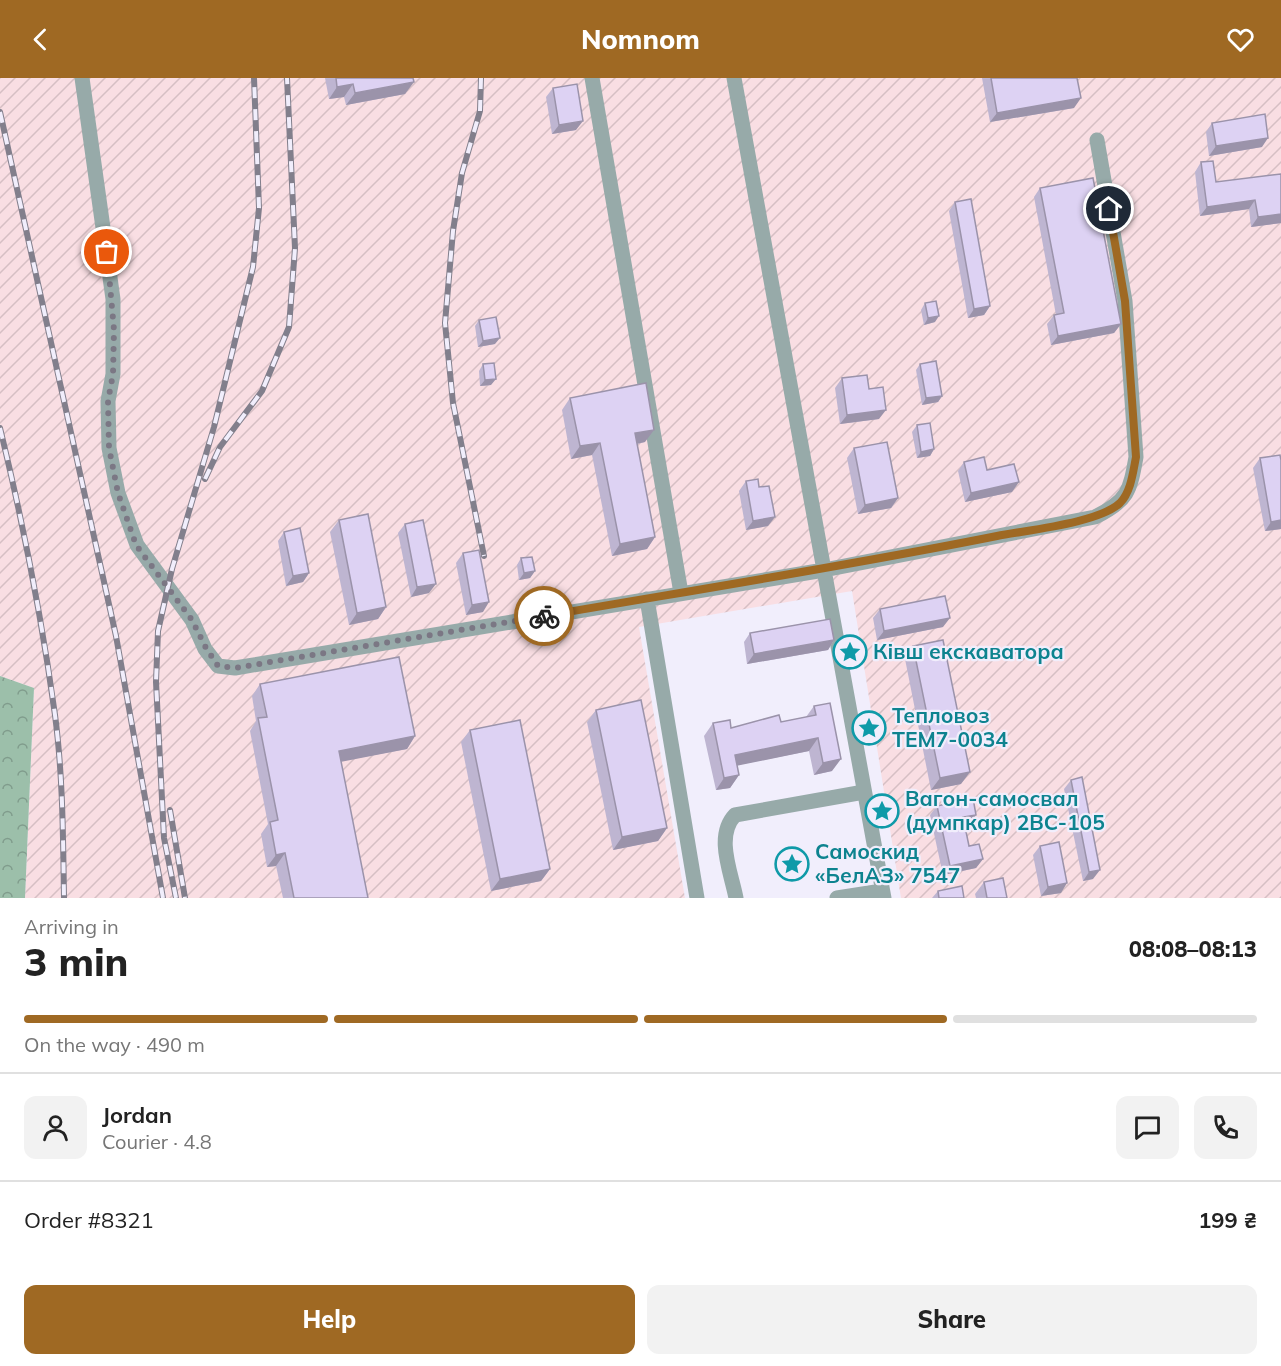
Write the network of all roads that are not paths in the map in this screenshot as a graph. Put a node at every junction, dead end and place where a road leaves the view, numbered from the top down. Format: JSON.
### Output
{"nodes":[{"id":1,"x":82,"y":78,"type":"edge"},
{"id":2,"x":592,"y":78,"type":"edge"},
{"id":3,"x":734,"y":78,"type":"edge"},
{"id":4,"x":1097,"y":140,"type":"dead end"},
{"id":5,"x":824,"y":570,"type":"junction"},
{"id":6,"x":681,"y":593,"type":"junction"},
{"id":7,"x":647,"y":599,"type":"junction"},
{"id":8,"x":864,"y":792,"type":"junction"},
{"id":9,"x":883,"y":894,"type":"edge"},
{"id":10,"x":697,"y":898,"type":"edge"},
{"id":11,"x":736,"y":898,"type":"edge"},
{"id":12,"x":837,"y":898,"type":"edge"}],
"edges":[{"from":1,"to":7,"type":"lane"},
{"from":2,"to":6,"type":"lane"},
{"from":3,"to":5,"type":"lane"},
{"from":4,"to":5,"type":"lane"},
{"from":5,"to":6,"type":"lane"},
{"from":5,"to":8,"type":"lane"},
{"from":6,"to":7,"type":"lane"},
{"from":7,"to":10,"type":"lane"},
{"from":8,"to":9,"type":"lane"},
{"from":8,"to":11,"type":"lane"},
{"from":9,"to":12,"type":"lane"}]}
